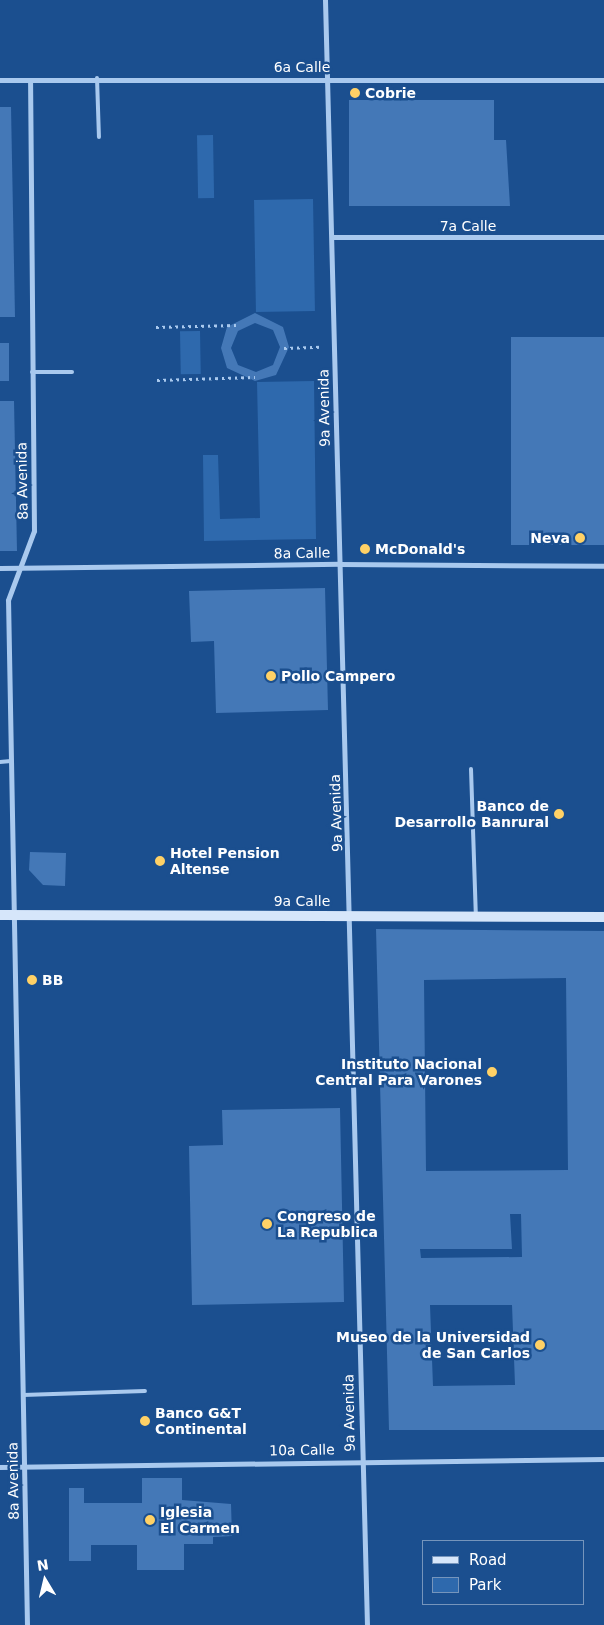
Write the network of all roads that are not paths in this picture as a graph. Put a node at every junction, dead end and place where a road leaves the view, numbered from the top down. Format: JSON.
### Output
{"nodes":[{"id":1,"x":325,"y":0,"type":"edge"},
{"id":2,"x":97,"y":78,"type":"junction"},
{"id":3,"x":328,"y":79,"type":"junction"},
{"id":4,"x":0,"y":80,"type":"edge"},
{"id":5,"x":604,"y":80,"type":"edge"},
{"id":6,"x":30,"y":81,"type":"junction"},
{"id":7,"x":99,"y":137,"type":"dead end"},
{"id":8,"x":332,"y":237,"type":"junction"},
{"id":9,"x":604,"y":237,"type":"edge"},
{"id":10,"x":32,"y":372,"type":"junction"},
{"id":11,"x":72,"y":372,"type":"dead end"},
{"id":12,"x":339,"y":564,"type":"junction"},
{"id":13,"x":604,"y":566,"type":"edge"},
{"id":14,"x":0,"y":568,"type":"edge"},
{"id":15,"x":16,"y":568,"type":"junction"},
{"id":16,"x":11,"y":761,"type":"junction"},
{"id":17,"x":0,"y":762,"type":"edge"},
{"id":18,"x":471,"y":769,"type":"dead end"},
{"id":19,"x":13,"y":914,"type":"junction"},
{"id":20,"x":0,"y":915,"type":"edge"},
{"id":21,"x":350,"y":915,"type":"junction"},
{"id":22,"x":476,"y":916,"type":"junction"},
{"id":23,"x":604,"y":917,"type":"edge"},
{"id":24,"x":145,"y":1391,"type":"dead end"},
{"id":25,"x":23,"y":1395,"type":"junction"},
{"id":26,"x":604,"y":1459,"type":"edge"},
{"id":27,"x":362,"y":1460,"type":"junction"},
{"id":28,"x":0,"y":1467,"type":"edge"},
{"id":29,"x":24,"y":1467,"type":"junction"},
{"id":30,"x":27,"y":1625,"type":"edge"},
{"id":31,"x":367,"y":1625,"type":"edge"}],
"edges":[{"from":1,"to":3,"type":"street","name":"9a Avenida"},
{"from":2,"to":3,"type":"street","name":"6a Calle"},
{"from":2,"to":6,"type":"street","name":"6a Calle"},
{"from":2,"to":7,"type":"lane"},
{"from":3,"to":5,"type":"street","name":"6a Calle"},
{"from":3,"to":8,"type":"street","name":"9a Avenida"},
{"from":4,"to":6,"type":"street","name":"6a Calle"},
{"from":6,"to":10,"type":"street","name":"8a Avenida"},
{"from":8,"to":9,"type":"street","name":"7a Calle"},
{"from":8,"to":12,"type":"street","name":"9a Avenida"},
{"from":10,"to":11,"type":"lane"},
{"from":10,"to":15,"type":"street","name":"8a Avenida"},
{"from":12,"to":13,"type":"street","name":"8a Calle"},
{"from":12,"to":15,"type":"street","name":"8a Calle"},
{"from":12,"to":21,"type":"street","name":"9a Avenida"},
{"from":14,"to":15,"type":"street","name":"8a Calle"},
{"from":15,"to":16,"type":"street","name":"8a Avenida"},
{"from":16,"to":17,"type":"lane"},
{"from":16,"to":19,"type":"street","name":"8a Avenida"},
{"from":18,"to":22,"type":"lane"},
{"from":19,"to":20,"type":"main road","name":"9a Calle"},
{"from":19,"to":21,"type":"main road","name":"9a Calle"},
{"from":19,"to":25,"type":"street","name":"8a Avenida"},
{"from":21,"to":22,"type":"main road","name":"9a Calle"},
{"from":21,"to":27,"type":"street","name":"9a Avenida"},
{"from":22,"to":23,"type":"main road","name":"9a Calle"},
{"from":24,"to":25,"type":"lane"},
{"from":25,"to":29,"type":"street","name":"8a Avenida"},
{"from":26,"to":27,"type":"street","name":"10a Calle"},
{"from":27,"to":29,"type":"street","name":"10a Calle"},
{"from":27,"to":31,"type":"street","name":"9a Avenida"},
{"from":28,"to":29,"type":"street","name":"10a Calle"},
{"from":29,"to":30,"type":"street","name":"8a Avenida"}]}
